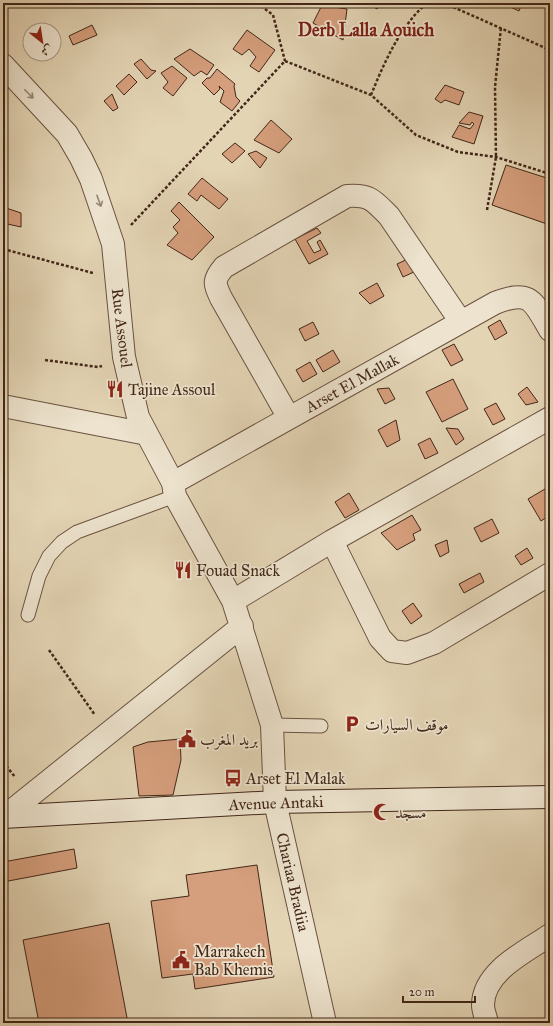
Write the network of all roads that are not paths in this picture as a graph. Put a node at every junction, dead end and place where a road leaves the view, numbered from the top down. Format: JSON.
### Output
{"nodes":[{"id":1,"x":3,"y":65,"type":"edge"},
{"id":2,"x":461,"y":322,"type":"junction"},
{"id":3,"x":550,"y":330,"type":"edge"},
{"id":4,"x":3,"y":406,"type":"edge"},
{"id":5,"x":289,"y":418,"type":"junction"},
{"id":6,"x":550,"y":418,"type":"edge"},
{"id":7,"x":146,"y":434,"type":"junction"},
{"id":8,"x":174,"y":490,"type":"junction"},
{"id":9,"x":332,"y":541,"type":"junction"},
{"id":10,"x":549,"y":577,"type":"edge"},
{"id":11,"x":233,"y":601,"type":"junction"},
{"id":12,"x":28,"y":615,"type":"dead end"},
{"id":13,"x":242,"y":626,"type":"junction"},
{"id":14,"x":272,"y":725,"type":"junction"},
{"id":15,"x":321,"y":726,"type":"dead end"},
{"id":16,"x":550,"y":797,"type":"edge"},
{"id":17,"x":275,"y":802,"type":"junction"},
{"id":18,"x":4,"y":816,"type":"edge"},
{"id":19,"x":550,"y":935,"type":"edge"},
{"id":20,"x":325,"y":1023,"type":"edge"},
{"id":21,"x":487,"y":1023,"type":"edge"}],
"edges":[{"from":1,"to":7,"type":"street","name":"Rue Assouel","one_way":true},
{"from":2,"to":3,"type":"street","name":"Arset El Mallak"},
{"from":2,"to":5,"type":"street","name":"Arset El Mallak"},
{"from":2,"to":5,"type":"street"},
{"from":4,"to":7,"type":"street"},
{"from":5,"to":8,"type":"street","name":"Arset El Mallak"},
{"from":6,"to":9,"type":"street"},
{"from":7,"to":8,"type":"street","name":"Rue Assouel"},
{"from":8,"to":11,"type":"street","name":"Rue Assouel"},
{"from":8,"to":12,"type":"lane"},
{"from":9,"to":10,"type":"street"},
{"from":9,"to":11,"type":"street"},
{"from":11,"to":13,"type":"street","name":"Chariaa Bradiia"},
{"from":13,"to":14,"type":"street","name":"Chariaa Bradiia"},
{"from":13,"to":18,"type":"street"},
{"from":14,"to":15,"type":"lane"},
{"from":14,"to":17,"type":"street","name":"Chariaa Bradiia"},
{"from":16,"to":17,"type":"street","name":"Avenue Antaki"},
{"from":17,"to":18,"type":"street","name":"Avenue Antaki"},
{"from":17,"to":20,"type":"street","name":"Chariaa Bradiia"},
{"from":19,"to":21,"type":"street"}]}
